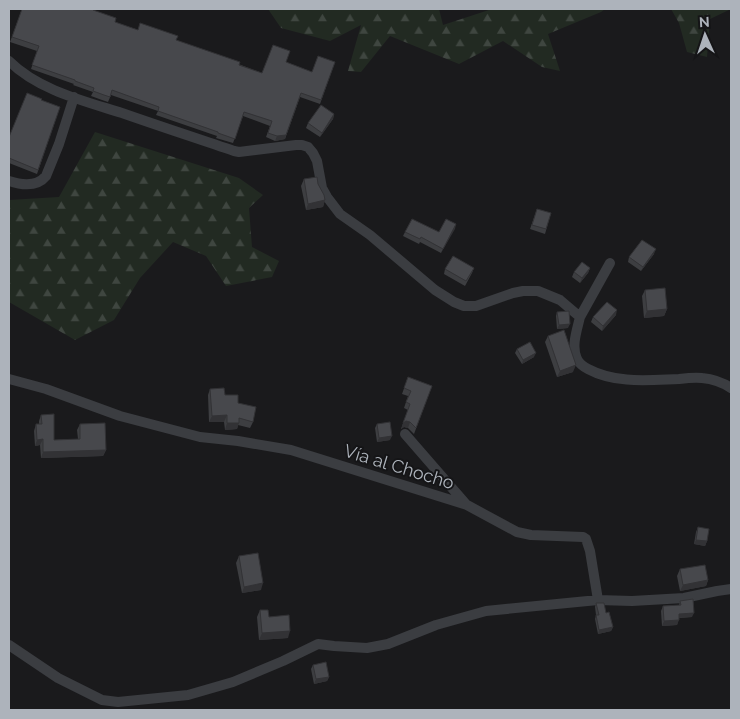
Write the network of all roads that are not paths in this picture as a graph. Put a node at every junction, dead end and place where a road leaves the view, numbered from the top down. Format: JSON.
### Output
{"nodes":[{"id":1,"x":9,"y":61,"type":"edge"},
{"id":2,"x":74,"y":97,"type":"junction"},
{"id":3,"x":9,"y":182,"type":"edge"},
{"id":4,"x":610,"y":263,"type":"dead end"},
{"id":5,"x":580,"y":317,"type":"junction"},
{"id":6,"x":9,"y":380,"type":"edge"},
{"id":7,"x":731,"y":388,"type":"edge"},
{"id":8,"x":405,"y":434,"type":"dead end"},
{"id":9,"x":467,"y":505,"type":"junction"},
{"id":10,"x":731,"y":589,"type":"edge"},
{"id":11,"x":598,"y":600,"type":"junction"},
{"id":12,"x":9,"y":645,"type":"edge"}],
"edges":[{"from":1,"to":2,"type":"street"},
{"from":2,"to":3,"type":"street"},
{"from":2,"to":5,"type":"street"},
{"from":4,"to":5,"type":"street"},
{"from":5,"to":7,"type":"street"},
{"from":6,"to":9,"type":"street","name":"Vía al Chocho"},
{"from":8,"to":9,"type":"street"},
{"from":9,"to":11,"type":"street","name":"Vía al Chocho"},
{"from":10,"to":11,"type":"street"},
{"from":11,"to":12,"type":"street"}]}
